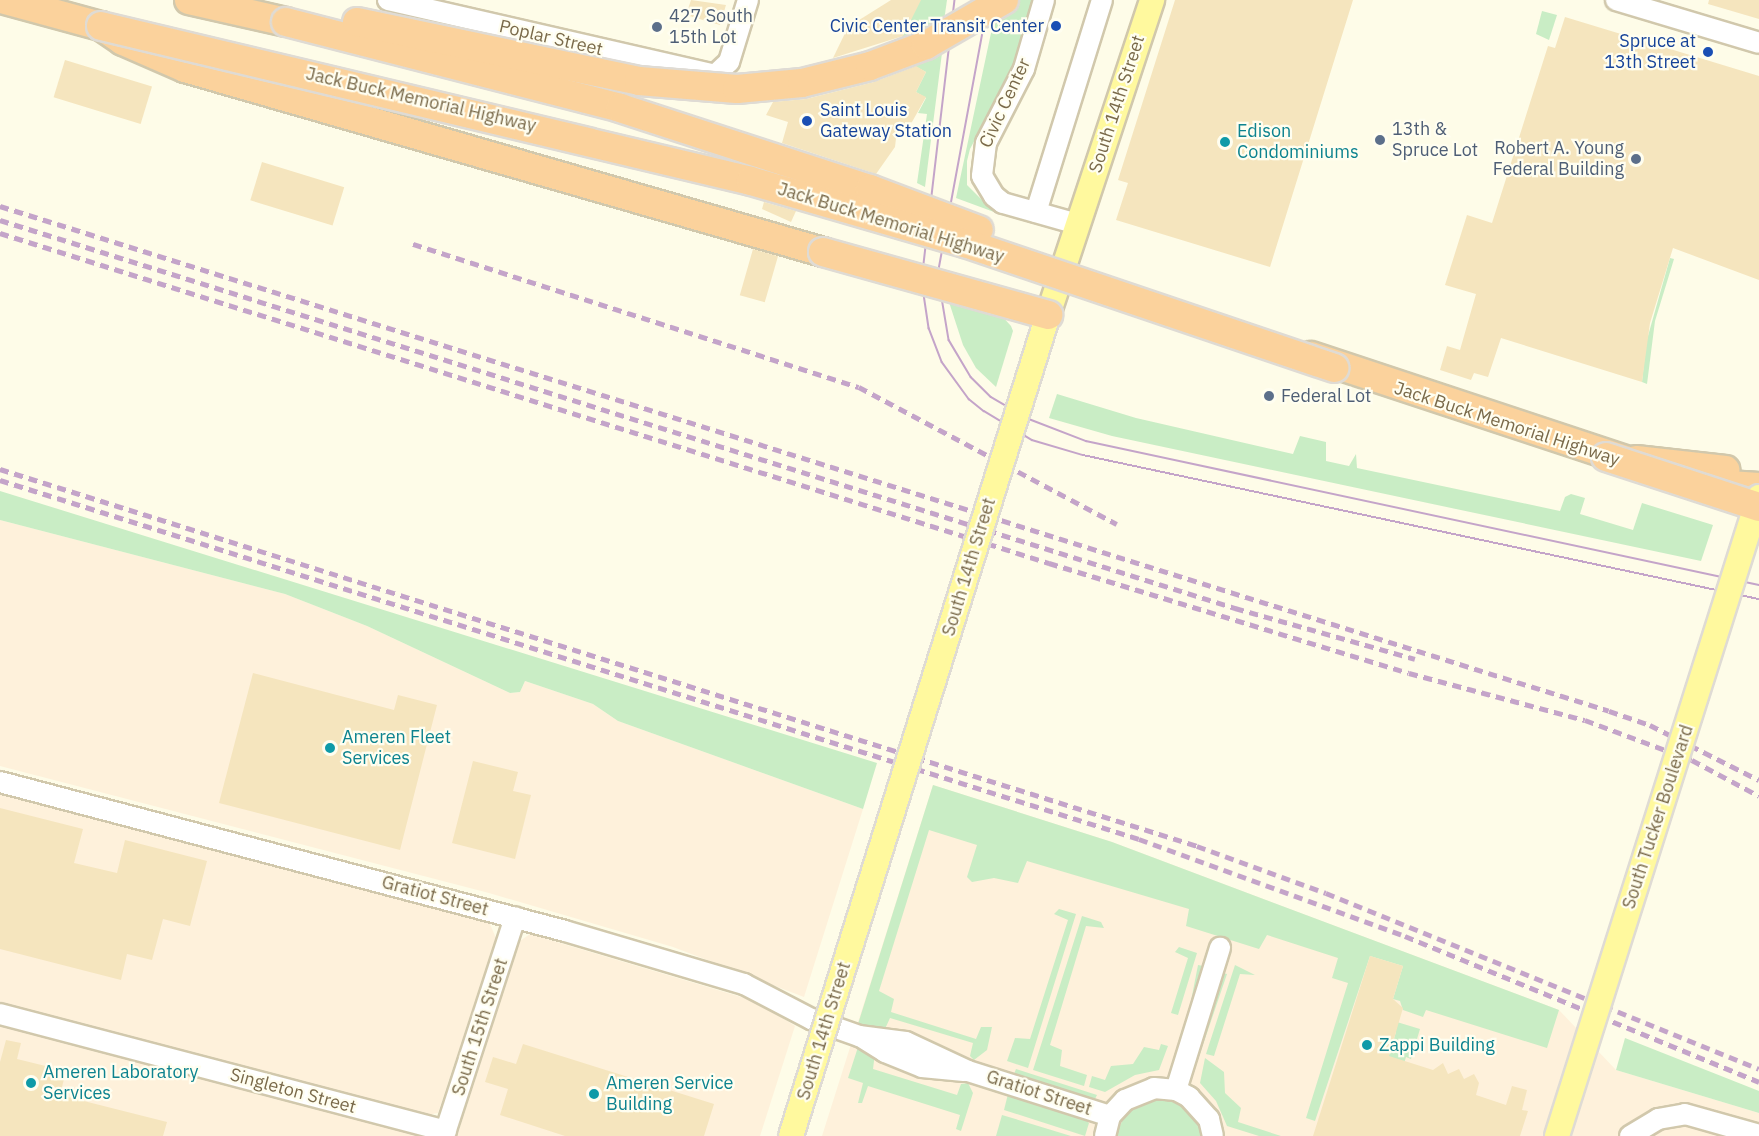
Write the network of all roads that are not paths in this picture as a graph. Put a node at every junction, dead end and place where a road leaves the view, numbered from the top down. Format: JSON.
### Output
{"nodes":[{"id":1,"x":5,"y":0,"type":"edge"},
{"id":2,"x":189,"y":0,"type":"edge"},
{"id":3,"x":388,"y":0,"type":"edge"},
{"id":4,"x":748,"y":0,"type":"edge"},
{"id":5,"x":1004,"y":0,"type":"edge"},
{"id":6,"x":1044,"y":0,"type":"edge"},
{"id":7,"x":1102,"y":0,"type":"edge"},
{"id":8,"x":1152,"y":0,"type":"edge"},
{"id":9,"x":1616,"y":0,"type":"edge"},
{"id":10,"x":286,"y":22,"type":"junction"},
{"id":11,"x":101,"y":26,"type":"junction"},
{"id":12,"x":1759,"y":43,"type":"edge"},
{"id":13,"x":1035,"y":212,"type":"junction"},
{"id":14,"x":1077,"y":224,"type":"junction"},
{"id":15,"x":1052,"y":304,"type":"junction"},
{"id":16,"x":1606,"y":457,"type":"junction"},
{"id":17,"x":1759,"y":477,"type":"edge"},
{"id":18,"x":1697,"y":483,"type":"junction"},
{"id":19,"x":1759,"y":487,"type":"edge"},
{"id":20,"x":1759,"y":497,"type":"edge"},
{"id":21,"x":1759,"y":505,"type":"edge"},
{"id":22,"x":0,"y":782,"type":"edge"},
{"id":23,"x":515,"y":917,"type":"junction"},
{"id":24,"x":1220,"y":948,"type":"dead end"},
{"id":25,"x":0,"y":1014,"type":"edge"},
{"id":26,"x":1176,"y":1090,"type":"junction"},
{"id":27,"x":1110,"y":1116,"type":"junction"},
{"id":28,"x":445,"y":1133,"type":"edge"},
{"id":29,"x":1759,"y":1135,"type":"edge"},
{"id":30,"x":791,"y":1136,"type":"edge"},
{"id":31,"x":1105,"y":1136,"type":"edge"},
{"id":32,"x":1214,"y":1136,"type":"edge"},
{"id":33,"x":1557,"y":1136,"type":"edge"},
{"id":34,"x":1630,"y":1136,"type":"edge"}],
"edges":[{"from":1,"to":11,"type":"highway","name":"Jack Buck Memorial Highway"},
{"from":2,"to":10,"type":"highway","name":"Jack Buck Memorial Highway"},
{"from":3,"to":4,"type":"street","name":"Poplar Street"},
{"from":5,"to":10,"type":"highway","bridge":true},
{"from":6,"to":13,"type":"street","name":"Civic Center"},
{"from":7,"to":13,"type":"street"},
{"from":8,"to":14,"type":"main road","name":"South 14th Street"},
{"from":9,"to":12,"type":"street"},
{"from":10,"to":18,"type":"highway","name":"Jack Buck Memorial Highway","bridge":true},
{"from":11,"to":15,"type":"highway","bridge":true},
{"from":11,"to":16,"type":"highway","name":"Jack Buck Memorial Highway","bridge":true},
{"from":13,"to":14,"type":"street","name":"Civic Center"},
{"from":14,"to":15,"type":"main road","name":"South 14th Street"},
{"from":15,"to":30,"type":"main road","name":"South 14th Street","bridge":true},
{"from":16,"to":17,"type":"highway","bridge":true},
{"from":16,"to":21,"type":"highway","name":"Jack Buck Memorial Highway","bridge":true},
{"from":18,"to":19,"type":"highway"},
{"from":18,"to":21,"type":"highway","name":"Jack Buck Memorial Highway","bridge":true},
{"from":20,"to":33,"type":"main road","name":"South Tucker Boulevard","bridge":true},
{"from":22,"to":23,"type":"street","name":"Gratiot Street"},
{"from":23,"to":27,"type":"street","name":"Gratiot Street"},
{"from":23,"to":28,"type":"street","name":"South 15th Street"},
{"from":24,"to":26,"type":"street"},
{"from":25,"to":28,"type":"street","name":"Singleton Street"},
{"from":26,"to":27,"type":"street"},
{"from":26,"to":32,"type":"street"},
{"from":27,"to":31,"type":"street"},
{"from":29,"to":34,"type":"street"}]}
